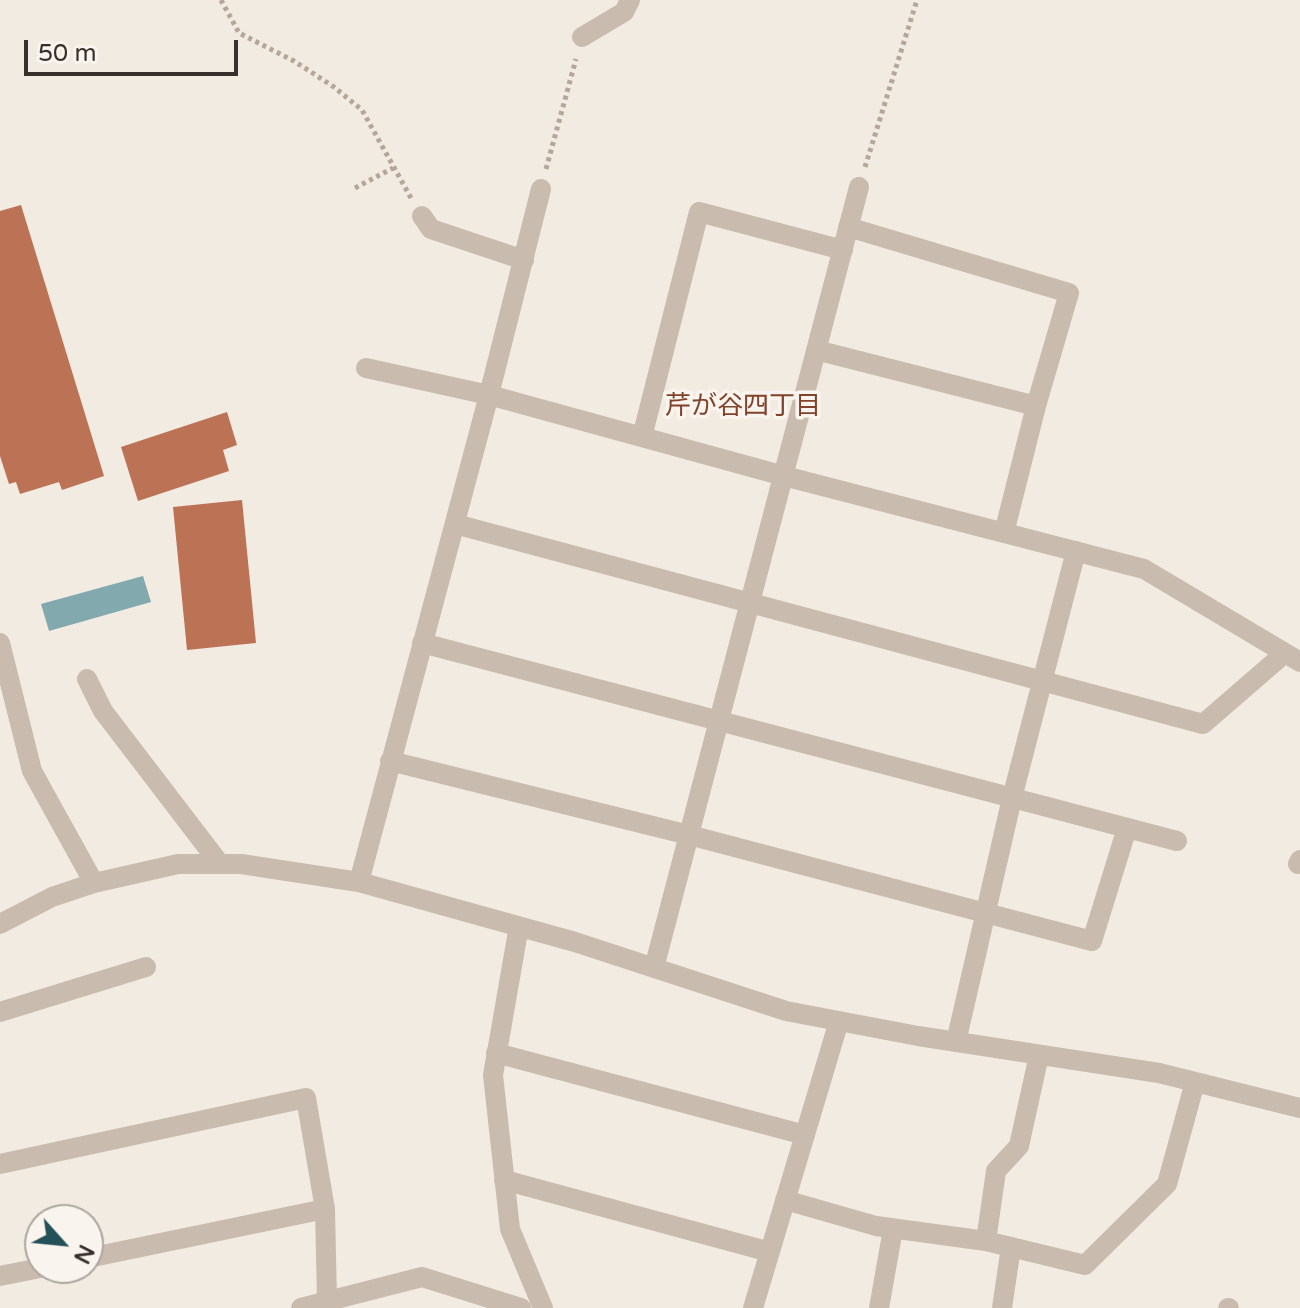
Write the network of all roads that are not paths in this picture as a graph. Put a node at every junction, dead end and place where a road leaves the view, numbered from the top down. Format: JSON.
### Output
{"nodes":[{"id":1,"x":630,"y":0,"type":"edge"},
{"id":2,"x":582,"y":37,"type":"road end"},
{"id":3,"x":859,"y":187,"type":"road end"},
{"id":4,"x":541,"y":189,"type":"road end"},
{"id":5,"x":422,"y":216,"type":"dead end"},
{"id":6,"x":848,"y":227,"type":"junction"},
{"id":7,"x":843,"y":250,"type":"junction"},
{"id":8,"x":524,"y":260,"type":"junction"},
{"id":9,"x":816,"y":350,"type":"junction"},
{"id":10,"x":366,"y":368,"type":"dead end"},
{"id":11,"x":489,"y":395,"type":"junction"},
{"id":12,"x":1036,"y":406,"type":"junction"},
{"id":13,"x":642,"y":437,"type":"junction"},
{"id":14,"x":784,"y":476,"type":"junction"},
{"id":15,"x":455,"y":524,"type":"junction"},
{"id":16,"x":1004,"y":533,"type":"junction"},
{"id":17,"x":1076,"y":551,"type":"junction"},
{"id":18,"x":751,"y":602,"type":"junction"},
{"id":19,"x":0,"y":643,"type":"edge"},
{"id":20,"x":422,"y":643,"type":"junction"},
{"id":21,"x":1292,"y":658,"type":"edge"},
{"id":22,"x":87,"y":679,"type":"dead end"},
{"id":23,"x":1043,"y":681,"type":"junction"},
{"id":24,"x":719,"y":722,"type":"junction"},
{"id":25,"x":390,"y":761,"type":"junction"},
{"id":26,"x":1012,"y":798,"type":"junction"},
{"id":27,"x":1127,"y":828,"type":"junction"},
{"id":28,"x":689,"y":835,"type":"junction"},
{"id":29,"x":1177,"y":841,"type":"dead end"},
{"id":30,"x":220,"y":864,"type":"junction"},
{"id":31,"x":359,"y":882,"type":"junction"},
{"id":32,"x":94,"y":883,"type":"junction"},
{"id":33,"x":985,"y":913,"type":"junction"},
{"id":34,"x":0,"y":924,"type":"edge"},
{"id":35,"x":519,"y":926,"type":"junction"},
{"id":36,"x":146,"y":967,"type":"dead end"},
{"id":37,"x":654,"y":968,"type":"junction"},
{"id":38,"x":0,"y":1012,"type":"edge"},
{"id":39,"x":839,"y":1021,"type":"junction"},
{"id":40,"x":956,"y":1042,"type":"junction"},
{"id":41,"x":496,"y":1053,"type":"junction"},
{"id":42,"x":1039,"y":1055,"type":"junction"},
{"id":43,"x":1195,"y":1082,"type":"junction"},
{"id":44,"x":1300,"y":1108,"type":"edge"},
{"id":45,"x":805,"y":1135,"type":"junction"},
{"id":46,"x":0,"y":1164,"type":"edge"},
{"id":47,"x":504,"y":1180,"type":"junction"},
{"id":48,"x":785,"y":1200,"type":"junction"},
{"id":49,"x":325,"y":1209,"type":"junction"},
{"id":50,"x":893,"y":1229,"type":"junction"},
{"id":51,"x":986,"y":1241,"type":"junction"},
{"id":52,"x":1011,"y":1247,"type":"junction"},
{"id":53,"x":770,"y":1252,"type":"junction"},
{"id":54,"x":104,"y":1255,"type":"edge"},
{"id":55,"x":24,"y":1271,"type":"edge"},
{"id":56,"x":0,"y":1276,"type":"edge"},
{"id":57,"x":327,"y":1301,"type":"junction"},
{"id":58,"x":301,"y":1308,"type":"edge"},
{"id":59,"x":521,"y":1308,"type":"edge"},
{"id":60,"x":543,"y":1308,"type":"edge"},
{"id":61,"x":753,"y":1308,"type":"edge"},
{"id":62,"x":879,"y":1308,"type":"edge"},
{"id":63,"x":1002,"y":1308,"type":"edge"}],
"edges":[{"from":1,"to":2,"type":"street"},
{"from":3,"to":6,"type":"street"},
{"from":4,"to":8,"type":"street"},
{"from":5,"to":8,"type":"street"},
{"from":6,"to":7,"type":"street"},
{"from":6,"to":12,"type":"street"},
{"from":7,"to":9,"type":"street"},
{"from":7,"to":13,"type":"street"},
{"from":8,"to":11,"type":"street"},
{"from":9,"to":12,"type":"street"},
{"from":9,"to":14,"type":"street"},
{"from":10,"to":11,"type":"street"},
{"from":11,"to":13,"type":"street"},
{"from":11,"to":15,"type":"street"},
{"from":12,"to":16,"type":"street"},
{"from":13,"to":14,"type":"street"},
{"from":14,"to":16,"type":"street"},
{"from":14,"to":18,"type":"street"},
{"from":15,"to":18,"type":"street"},
{"from":15,"to":20,"type":"street"},
{"from":16,"to":17,"type":"street"},
{"from":17,"to":21,"type":"street"},
{"from":17,"to":23,"type":"street"},
{"from":18,"to":23,"type":"street"},
{"from":18,"to":24,"type":"street"},
{"from":19,"to":32,"type":"street"},
{"from":20,"to":24,"type":"street"},
{"from":20,"to":25,"type":"street"},
{"from":21,"to":23,"type":"street"},
{"from":22,"to":30,"type":"street"},
{"from":23,"to":26,"type":"street"},
{"from":24,"to":26,"type":"street"},
{"from":24,"to":28,"type":"street"},
{"from":25,"to":28,"type":"street"},
{"from":25,"to":31,"type":"street"},
{"from":26,"to":27,"type":"street"},
{"from":26,"to":33,"type":"street"},
{"from":27,"to":29,"type":"street"},
{"from":27,"to":33,"type":"street"},
{"from":28,"to":33,"type":"street"},
{"from":28,"to":37,"type":"street"},
{"from":30,"to":31,"type":"street"},
{"from":30,"to":32,"type":"street"},
{"from":31,"to":35,"type":"street"},
{"from":32,"to":34,"type":"street"},
{"from":33,"to":40,"type":"street"},
{"from":35,"to":37,"type":"street"},
{"from":35,"to":41,"type":"street"},
{"from":36,"to":38,"type":"street"},
{"from":37,"to":39,"type":"street"},
{"from":39,"to":40,"type":"street"},
{"from":39,"to":45,"type":"street"},
{"from":40,"to":42,"type":"street"},
{"from":41,"to":45,"type":"street"},
{"from":41,"to":47,"type":"street"},
{"from":42,"to":43,"type":"street"},
{"from":42,"to":51,"type":"street"},
{"from":43,"to":44,"type":"street"},
{"from":43,"to":52,"type":"street"},
{"from":45,"to":48,"type":"street"},
{"from":46,"to":49,"type":"street"},
{"from":47,"to":53,"type":"street"},
{"from":47,"to":60,"type":"street"},
{"from":48,"to":50,"type":"street"},
{"from":48,"to":53,"type":"street"},
{"from":49,"to":54,"type":"street"},
{"from":49,"to":57,"type":"street"},
{"from":50,"to":51,"type":"street"},
{"from":50,"to":62,"type":"street"},
{"from":51,"to":52,"type":"street"},
{"from":52,"to":63,"type":"street"},
{"from":53,"to":61,"type":"street"},
{"from":55,"to":56,"type":"street"},
{"from":57,"to":58,"type":"street"},
{"from":57,"to":59,"type":"street"}]}
